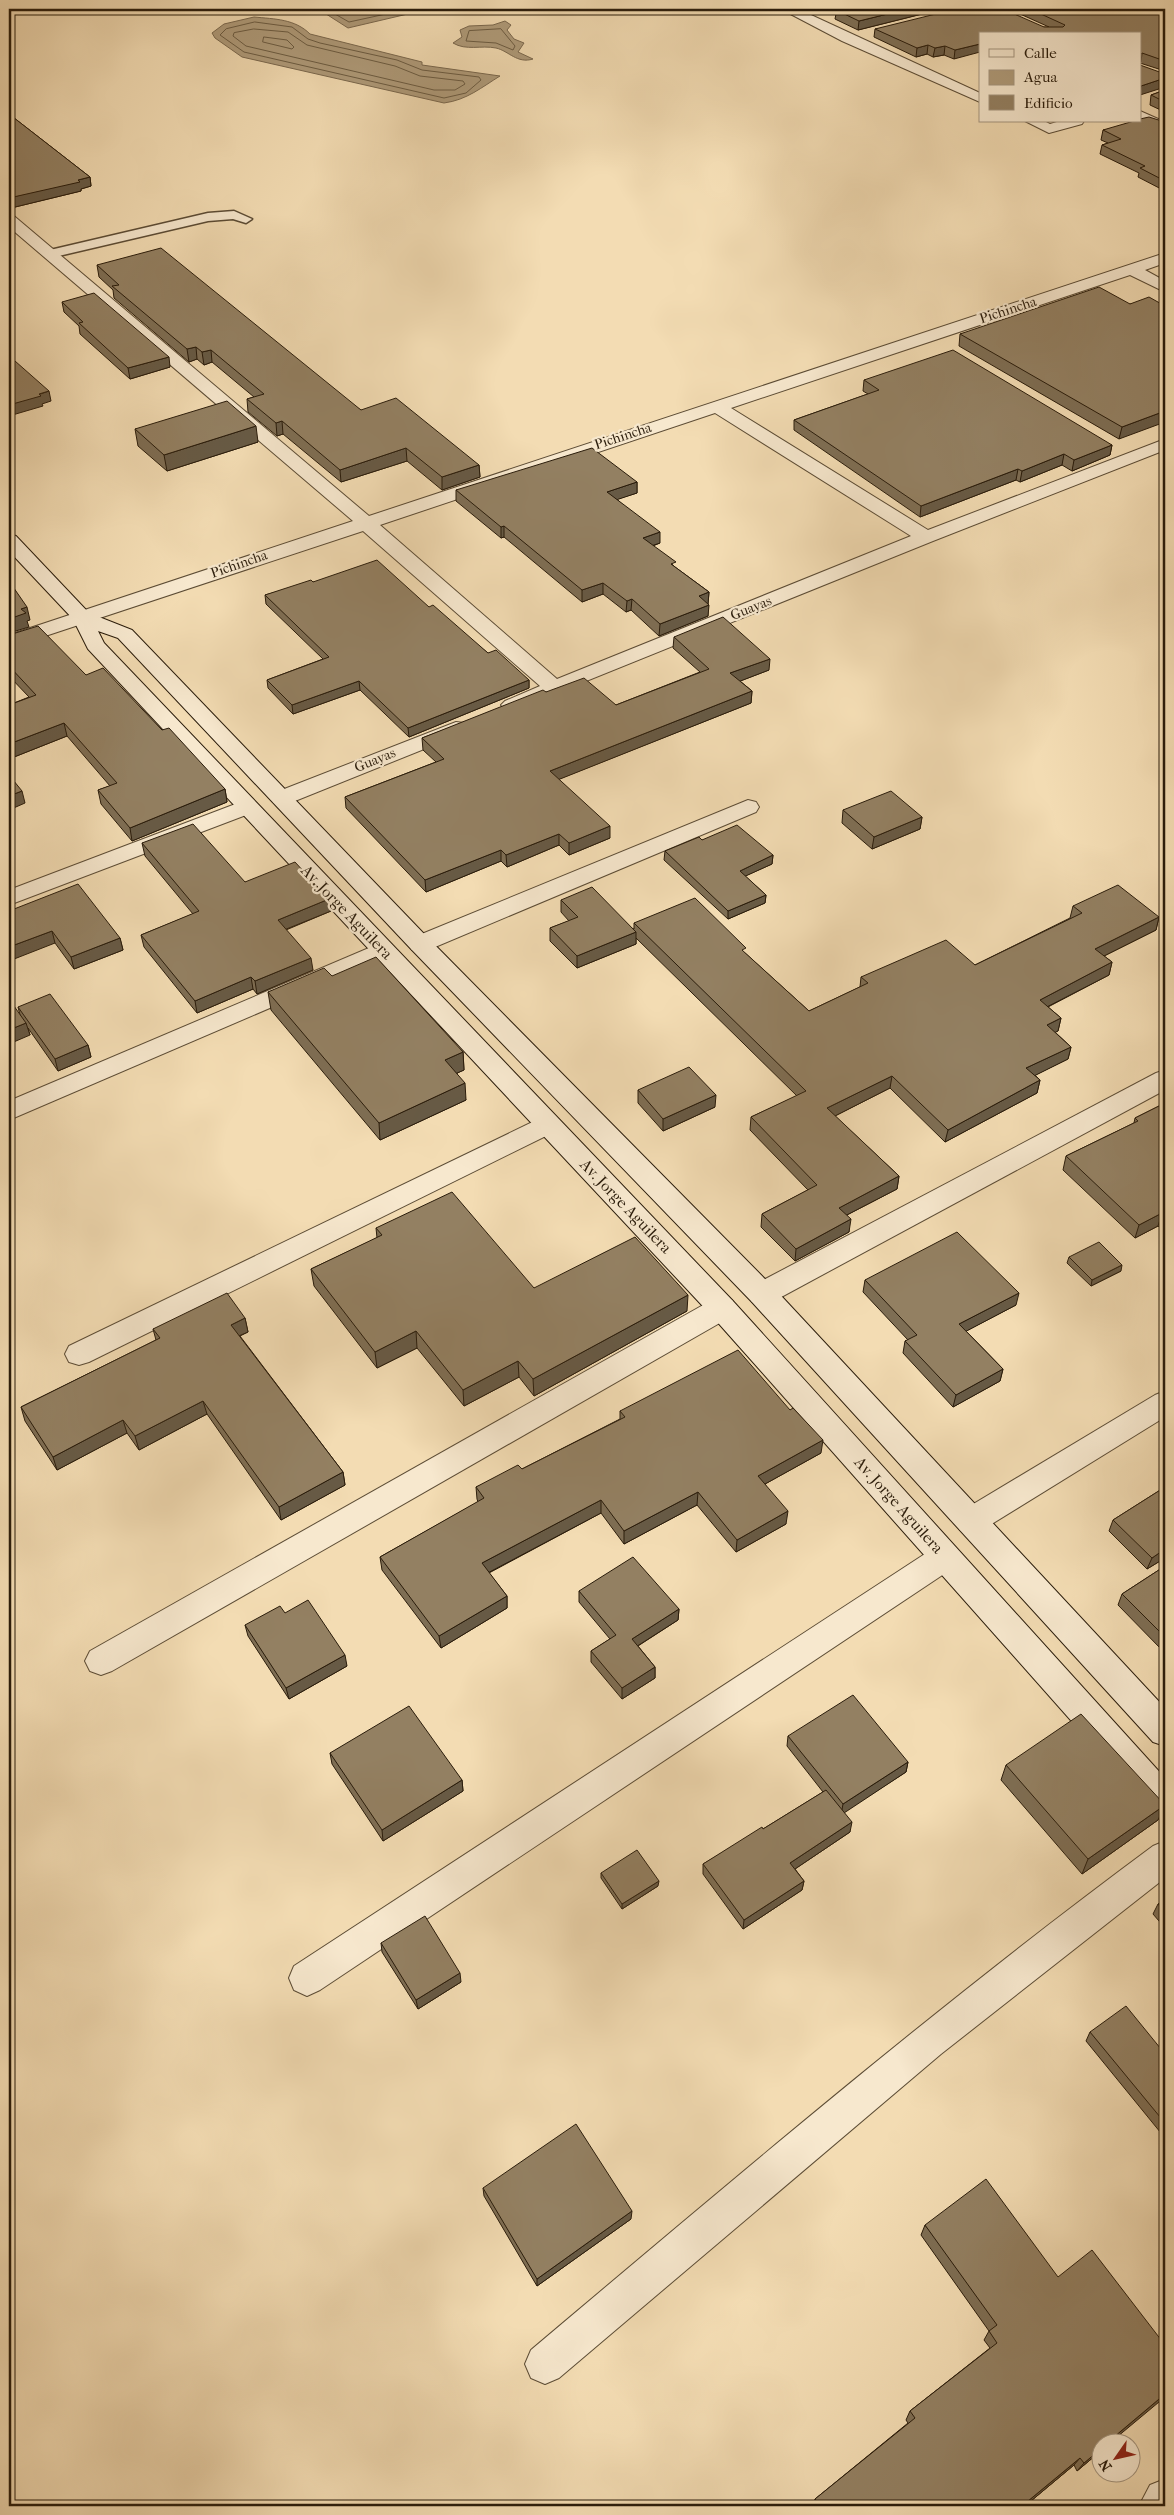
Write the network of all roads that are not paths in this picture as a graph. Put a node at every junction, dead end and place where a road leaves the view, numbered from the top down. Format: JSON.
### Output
{"nodes":[{"id":1,"x":788,"y":9,"type":"edge"},
{"id":2,"x":865,"y":34,"type":"edge"},
{"id":3,"x":847,"y":38,"type":"junction"},
{"id":4,"x":979,"y":98,"type":"edge"},
{"id":5,"x":1142,"y":116,"type":"edge"},
{"id":6,"x":1034,"y":122,"type":"edge"},
{"id":7,"x":1074,"y":122,"type":"edge"},
{"id":8,"x":1165,"y":127,"type":"edge"},
{"id":9,"x":9,"y":219,"type":"edge"},
{"id":10,"x":246,"y":219,"type":"dead end"},
{"id":11,"x":50,"y":254,"type":"junction"},
{"id":12,"x":1165,"y":258,"type":"edge"},
{"id":13,"x":1131,"y":269,"type":"junction"},
{"id":14,"x":1165,"y":287,"type":"edge"},
{"id":15,"x":926,"y":337,"type":"junction"},
{"id":16,"x":944,"y":346,"type":"dead end"},
{"id":17,"x":716,"y":406,"type":"junction"},
{"id":18,"x":1165,"y":444,"type":"edge"},
{"id":19,"x":1114,"y":446,"type":"edge"},
{"id":20,"x":1131,"y":456,"type":"junction"},
{"id":21,"x":366,"y":522,"type":"junction"},
{"id":22,"x":926,"y":537,"type":"junction"},
{"id":23,"x":9,"y":540,"type":"edge"},
{"id":24,"x":82,"y":617,"type":"junction"},
{"id":25,"x":9,"y":642,"type":"edge"},
{"id":26,"x":555,"y":688,"type":"junction"},
{"id":27,"x":282,"y":798,"type":"junction"},
{"id":28,"x":246,"y":807,"type":"junction"},
{"id":29,"x":748,"y":807,"type":"dead end"},
{"id":30,"x":9,"y":898,"type":"edge"},
{"id":31,"x":420,"y":944,"type":"junction"},
{"id":32,"x":383,"y":950,"type":"junction"},
{"id":33,"x":1165,"y":1080,"type":"edge"},
{"id":34,"x":9,"y":1111,"type":"edge"},
{"id":35,"x":547,"y":1124,"type":"junction"},
{"id":36,"x":762,"y":1294,"type":"junction"},
{"id":37,"x":722,"y":1308,"type":"junction"},
{"id":38,"x":79,"y":1354,"type":"dead end"},
{"id":39,"x":1165,"y":1403,"type":"edge"},
{"id":40,"x":972,"y":1521,"type":"junction"},
{"id":41,"x":945,"y":1557,"type":"junction"},
{"id":42,"x":101,"y":1661,"type":"dead end"},
{"id":43,"x":1165,"y":1731,"type":"edge"},
{"id":44,"x":1165,"y":1802,"type":"edge"},
{"id":45,"x":1165,"y":1857,"type":"edge"},
{"id":46,"x":307,"y":1978,"type":"dead end"},
{"id":47,"x":545,"y":2364,"type":"dead end"},
{"id":48,"x":1165,"y":2500,"type":"edge"},
{"id":49,"x":1160,"y":2506,"type":"edge"}],
"edges":[{"from":1,"to":3,"type":"street"},
{"from":2,"to":3,"type":"street"},
{"from":3,"to":4,"type":"street"},
{"from":5,"to":8,"type":"street"},
{"from":6,"to":7,"type":"street"},
{"from":9,"to":11,"type":"street"},
{"from":10,"to":11,"type":"lane"},
{"from":11,"to":21,"type":"street"},
{"from":12,"to":13,"type":"street","name":"Pichincha"},
{"from":13,"to":14,"type":"street"},
{"from":13,"to":15,"type":"street","name":"Pichincha"},
{"from":15,"to":16,"type":"street"},
{"from":15,"to":17,"type":"street","name":"Pichincha"},
{"from":17,"to":21,"type":"street","name":"Pichincha"},
{"from":17,"to":22,"type":"street"},
{"from":18,"to":20,"type":"street","name":"Guayas"},
{"from":19,"to":20,"type":"street"},
{"from":20,"to":22,"type":"street","name":"Guayas"},
{"from":21,"to":24,"type":"street","name":"Pichincha"},
{"from":21,"to":26,"type":"street"},
{"from":22,"to":26,"type":"street","name":"Guayas"},
{"from":23,"to":24,"type":"street","name":"Av. Jorge Aguilera"},
{"from":24,"to":25,"type":"street","name":"Pichincha"},
{"from":24,"to":27,"type":"street","name":"Av. Jorge Aguilera"},
{"from":24,"to":28,"type":"street","name":"Av. Jorge Aguilera"},
{"from":26,"to":27,"type":"street","name":"Guayas"},
{"from":27,"to":31,"type":"street","name":"Av. Jorge Aguilera"},
{"from":28,"to":30,"type":"street"},
{"from":28,"to":32,"type":"street","name":"Av. Jorge Aguilera"},
{"from":29,"to":31,"type":"street"},
{"from":31,"to":36,"type":"street","name":"Av. Jorge Aguilera"},
{"from":32,"to":34,"type":"street"},
{"from":32,"to":35,"type":"street","name":"Av. Jorge Aguilera"},
{"from":33,"to":36,"type":"street"},
{"from":35,"to":37,"type":"street","name":"Av. Jorge Aguilera"},
{"from":35,"to":38,"type":"street"},
{"from":36,"to":40,"type":"street","name":"Av. Jorge Aguilera"},
{"from":37,"to":41,"type":"street","name":"Av. Jorge Aguilera"},
{"from":37,"to":42,"type":"street"},
{"from":39,"to":40,"type":"street"},
{"from":40,"to":43,"type":"street","name":"Av. Jorge Aguilera"},
{"from":41,"to":44,"type":"street","name":"Av. Jorge Aguilera"},
{"from":41,"to":46,"type":"street"},
{"from":45,"to":47,"type":"street"},
{"from":48,"to":49,"type":"street"}]}
